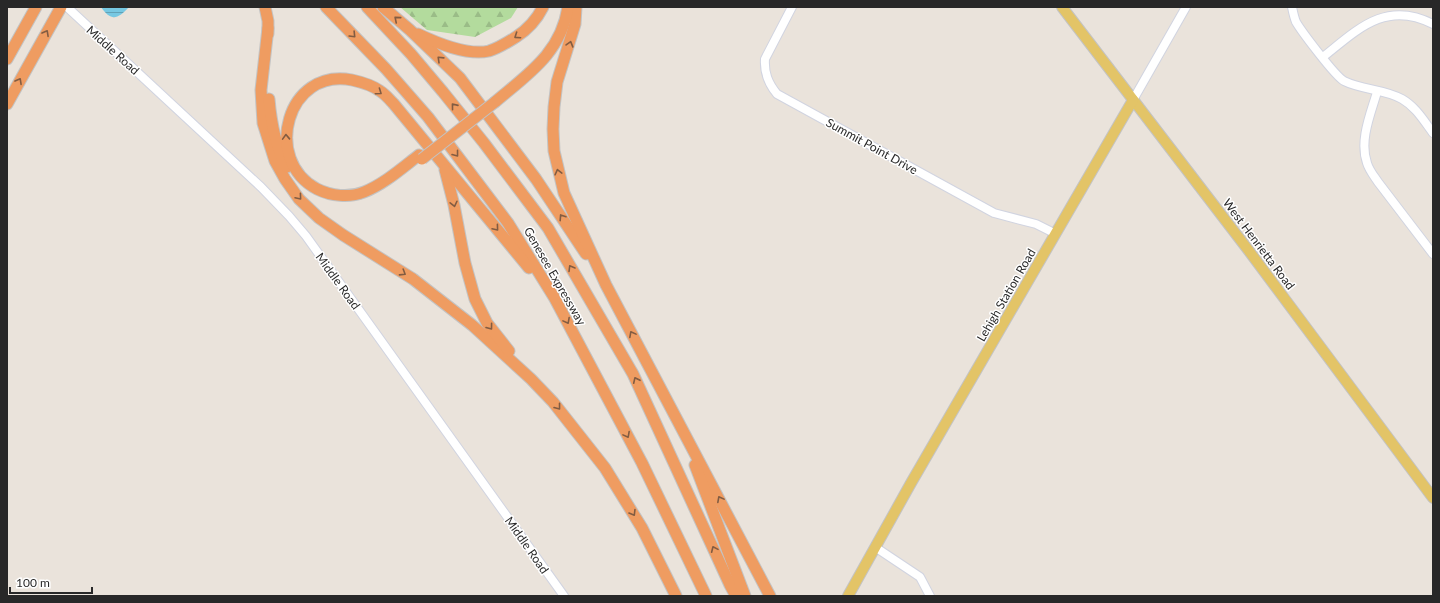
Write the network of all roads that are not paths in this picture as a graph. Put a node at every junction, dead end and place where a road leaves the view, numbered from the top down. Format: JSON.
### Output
{"nodes":[{"id":1,"x":36,"y":7,"type":"edge"},
{"id":2,"x":61,"y":7,"type":"edge"},
{"id":3,"x":67,"y":7,"type":"edge"},
{"id":4,"x":265,"y":7,"type":"edge"},
{"id":5,"x":326,"y":7,"type":"edge"},
{"id":6,"x":367,"y":7,"type":"edge"},
{"id":7,"x":383,"y":7,"type":"edge"},
{"id":8,"x":542,"y":7,"type":"edge"},
{"id":9,"x":562,"y":7,"type":"edge"},
{"id":10,"x":568,"y":7,"type":"edge"},
{"id":11,"x":576,"y":7,"type":"edge"},
{"id":12,"x":792,"y":7,"type":"edge"},
{"id":13,"x":1062,"y":7,"type":"edge"},
{"id":14,"x":1186,"y":7,"type":"edge"},
{"id":15,"x":1292,"y":7,"type":"edge"},
{"id":16,"x":1433,"y":24,"type":"edge"},
{"id":17,"x":268,"y":28,"type":"junction"},
{"id":18,"x":410,"y":30,"type":"junction"},
{"id":19,"x":1323,"y":57,"type":"junction"},
{"id":20,"x":7,"y":59,"type":"edge"},
{"id":21,"x":1377,"y":92,"type":"junction"},
{"id":22,"x":493,"y":99,"type":"junction"},
{"id":23,"x":1133,"y":100,"type":"junction"},
{"id":24,"x":7,"y":104,"type":"edge"},
{"id":25,"x":1433,"y":133,"type":"edge"},
{"id":26,"x":421,"y":157,"type":"junction"},
{"id":27,"x":444,"y":166,"type":"junction"},
{"id":28,"x":1056,"y":234,"type":"junction"},
{"id":29,"x":1433,"y":254,"type":"edge"},
{"id":30,"x":606,"y":285,"type":"junction"},
{"id":31,"x":554,"y":297,"type":"junction"},
{"id":32,"x":531,"y":379,"type":"junction"},
{"id":33,"x":677,"y":418,"type":"junction"},
{"id":34,"x":1433,"y":498,"type":"edge"},
{"id":35,"x":876,"y":547,"type":"junction"},
{"id":36,"x":564,"y":596,"type":"edge"},
{"id":37,"x":676,"y":596,"type":"edge"},
{"id":38,"x":706,"y":596,"type":"edge"},
{"id":39,"x":736,"y":596,"type":"edge"},
{"id":40,"x":745,"y":596,"type":"edge"},
{"id":41,"x":770,"y":596,"type":"edge"},
{"id":42,"x":848,"y":596,"type":"edge"},
{"id":43,"x":930,"y":596,"type":"edge"}],
"edges":[{"from":1,"to":20,"type":"highway"},
{"from":24,"to":2,"type":"highway","one_way":true},
{"from":3,"to":36,"type":"street","name":"Middle Road"},
{"from":4,"to":17,"type":"highway"},
{"from":5,"to":31,"type":"highway","name":"Genesee Expressway","one_way":true},
{"from":39,"to":6,"type":"highway","name":"Genesee Expressway","one_way":true},
{"from":18,"to":7,"type":"highway","one_way":true},
{"from":8,"to":18,"type":"highway","one_way":true},
{"from":9,"to":22,"type":"highway"},
{"from":10,"to":22,"type":"highway"},
{"from":30,"to":11,"type":"highway","one_way":true},
{"from":12,"to":28,"type":"street","name":"Summit Point Drive"},
{"from":13,"to":23,"type":"main road","name":"West Henrietta Road"},
{"from":14,"to":23,"type":"street","name":"Lehigh Station Road"},
{"from":15,"to":19,"type":"street"},
{"from":16,"to":19,"type":"street"},
{"from":17,"to":26,"type":"highway"},
{"from":17,"to":32,"type":"highway","one_way":true},
{"from":30,"to":18,"type":"highway","one_way":true},
{"from":19,"to":21,"type":"street"},
{"from":21,"to":25,"type":"street"},
{"from":21,"to":29,"type":"street"},
{"from":22,"to":26,"type":"highway","bridge":true},
{"from":23,"to":28,"type":"main road","name":"Lehigh Station Road"},
{"from":23,"to":34,"type":"main road","name":"West Henrietta Road"},
{"from":26,"to":27,"type":"highway","one_way":true},
{"from":27,"to":31,"type":"highway","one_way":true},
{"from":27,"to":32,"type":"highway","one_way":true},
{"from":28,"to":35,"type":"main road","name":"Lehigh Station Road"},
{"from":33,"to":30,"type":"highway","one_way":true},
{"from":31,"to":38,"type":"highway","name":"Genesee Expressway","one_way":true},
{"from":32,"to":37,"type":"highway","one_way":true},
{"from":33,"to":40,"type":"highway"},
{"from":41,"to":33,"type":"highway","one_way":true},
{"from":35,"to":42,"type":"main road","name":"Lehigh Station Road"},
{"from":35,"to":43,"type":"street"}]}
